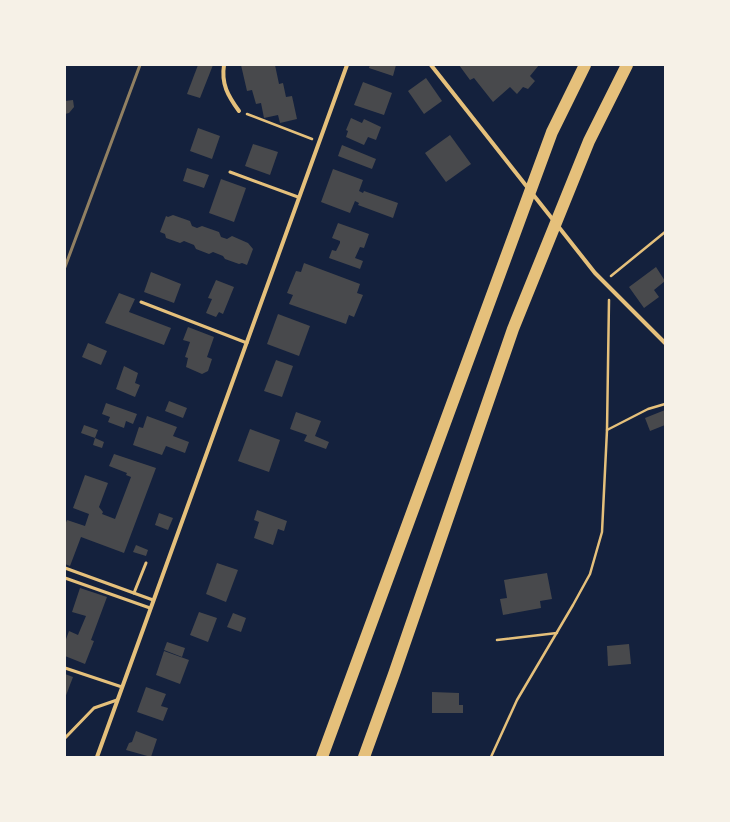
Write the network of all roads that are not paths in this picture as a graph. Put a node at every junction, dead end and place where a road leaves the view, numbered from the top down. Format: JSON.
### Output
{"nodes":[{"id":1,"x":224,"y":65,"type":"edge"},
{"id":2,"x":347,"y":65,"type":"edge"},
{"id":3,"x":431,"y":65,"type":"edge"},
{"id":4,"x":585,"y":65,"type":"edge"},
{"id":5,"x":627,"y":65,"type":"edge"},
{"id":6,"x":239,"y":111,"type":"road end"},
{"id":7,"x":230,"y":172,"type":"dead end"},
{"id":8,"x":298,"y":197,"type":"junction"},
{"id":9,"x":141,"y":302,"type":"dead end"},
{"id":10,"x":247,"y":343,"type":"junction"},
{"id":11,"x":665,"y":343,"type":"edge"},
{"id":12,"x":146,"y":563,"type":"dead end"},
{"id":13,"x":65,"y":568,"type":"edge"},
{"id":14,"x":65,"y":578,"type":"edge"},
{"id":15,"x":134,"y":593,"type":"junction"},
{"id":16,"x":153,"y":600,"type":"junction"},
{"id":17,"x":150,"y":608,"type":"junction"},
{"id":18,"x":65,"y":668,"type":"edge"},
{"id":19,"x":122,"y":687,"type":"junction"},
{"id":20,"x":117,"y":700,"type":"junction"},
{"id":21,"x":65,"y":738,"type":"edge"},
{"id":22,"x":97,"y":757,"type":"edge"},
{"id":23,"x":322,"y":757,"type":"edge"},
{"id":24,"x":364,"y":757,"type":"edge"}],
"edges":[{"from":1,"to":6,"type":"street"},
{"from":2,"to":8,"type":"street"},
{"from":3,"to":11,"type":"street"},
{"from":4,"to":23,"type":"highway"},
{"from":5,"to":24,"type":"highway"},
{"from":7,"to":8,"type":"lane"},
{"from":8,"to":10,"type":"street"},
{"from":9,"to":10,"type":"lane"},
{"from":10,"to":16,"type":"street"},
{"from":12,"to":15,"type":"lane"},
{"from":13,"to":15,"type":"lane"},
{"from":14,"to":17,"type":"lane"},
{"from":15,"to":16,"type":"lane"},
{"from":16,"to":17,"type":"street"},
{"from":17,"to":19,"type":"street"},
{"from":18,"to":19,"type":"lane"},
{"from":19,"to":20,"type":"street"},
{"from":20,"to":21,"type":"lane"},
{"from":20,"to":22,"type":"street"}]}
